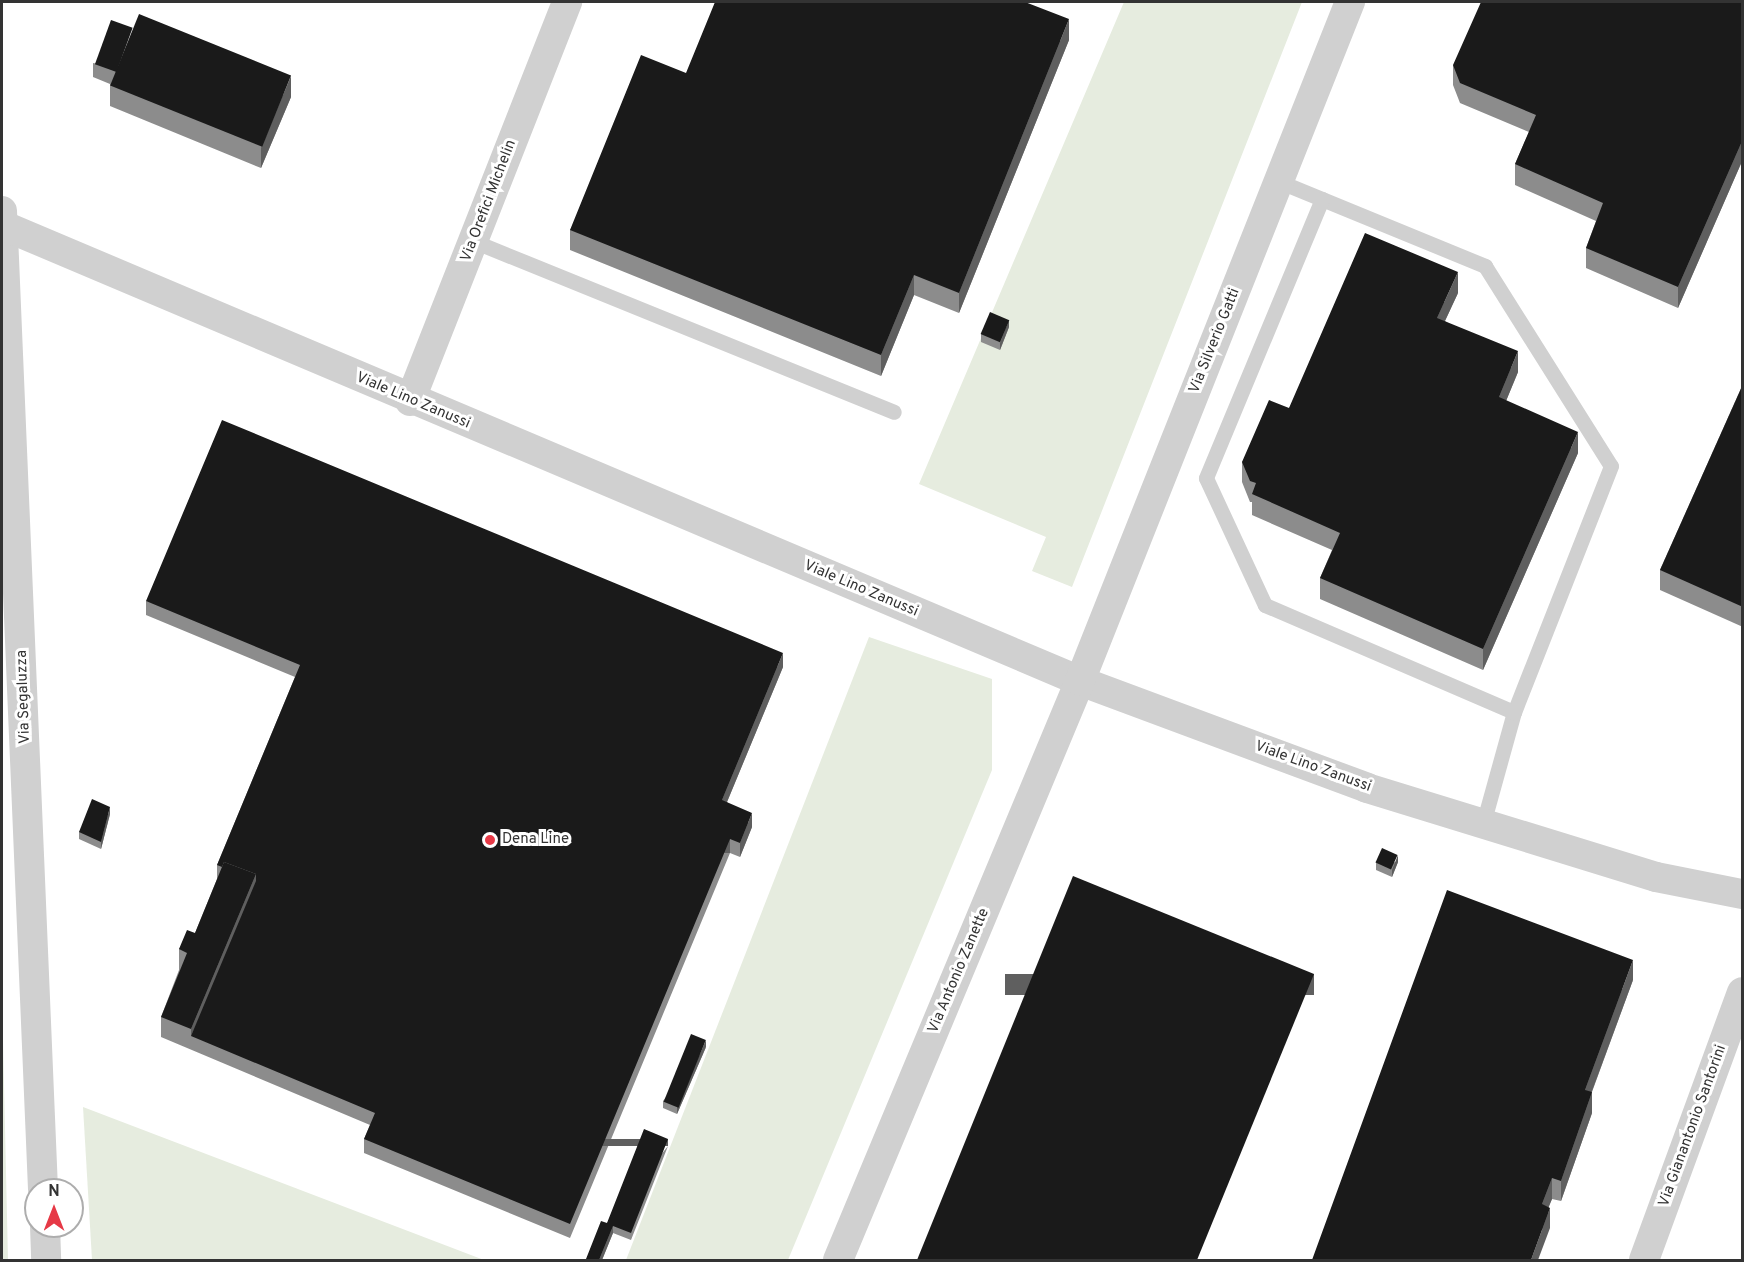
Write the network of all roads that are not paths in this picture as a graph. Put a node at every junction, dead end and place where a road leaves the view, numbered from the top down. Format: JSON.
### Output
{"nodes":[{"id":1,"x":567,"y":2,"type":"edge"},
{"id":2,"x":1350,"y":2,"type":"edge"},
{"id":3,"x":1278,"y":181,"type":"junction"},
{"id":4,"x":1322,"y":199,"type":"junction"},
{"id":5,"x":3,"y":219,"type":"edge"},
{"id":6,"x":473,"y":241,"type":"junction"},
{"id":7,"x":410,"y":400,"type":"junction"},
{"id":8,"x":894,"y":412,"type":"dead end"},
{"id":9,"x":1080,"y":681,"type":"junction"},
{"id":10,"x":1514,"y":712,"type":"junction"},
{"id":11,"x":1483,"y":824,"type":"junction"},
{"id":12,"x":1743,"y":894,"type":"edge"},
{"id":13,"x":1743,"y":992,"type":"edge"},
{"id":14,"x":43,"y":1178,"type":"edge"},
{"id":15,"x":45,"y":1238,"type":"edge"},
{"id":16,"x":46,"y":1260,"type":"edge"},
{"id":17,"x":838,"y":1260,"type":"edge"},
{"id":18,"x":1644,"y":1260,"type":"edge"}],
"edges":[{"from":1,"to":6,"type":"street","name":"Via Orefici Michelin"},
{"from":2,"to":3,"type":"street","name":"Via Silverio Gatti"},
{"from":3,"to":4,"type":"lane"},
{"from":3,"to":9,"type":"street","name":"Via Silverio Gatti"},
{"from":4,"to":10,"type":"lane"},
{"from":4,"to":10,"type":"lane"},
{"from":5,"to":7,"type":"street","name":"Viale Lino Zanussi"},
{"from":5,"to":14,"type":"street","name":"Via Segaluzza"},
{"from":6,"to":7,"type":"street","name":"Via Orefici Michelin"},
{"from":6,"to":8,"type":"lane"},
{"from":7,"to":9,"type":"street","name":"Viale Lino Zanussi"},
{"from":9,"to":11,"type":"street","name":"Viale Lino Zanussi"},
{"from":9,"to":17,"type":"street","name":"Via Antonio Zanette"},
{"from":10,"to":11,"type":"lane"},
{"from":11,"to":12,"type":"street","name":"Viale Lino Zanussi"},
{"from":13,"to":18,"type":"street","name":"Via Gianantonio Santorini"},
{"from":15,"to":16,"type":"street"}]}
